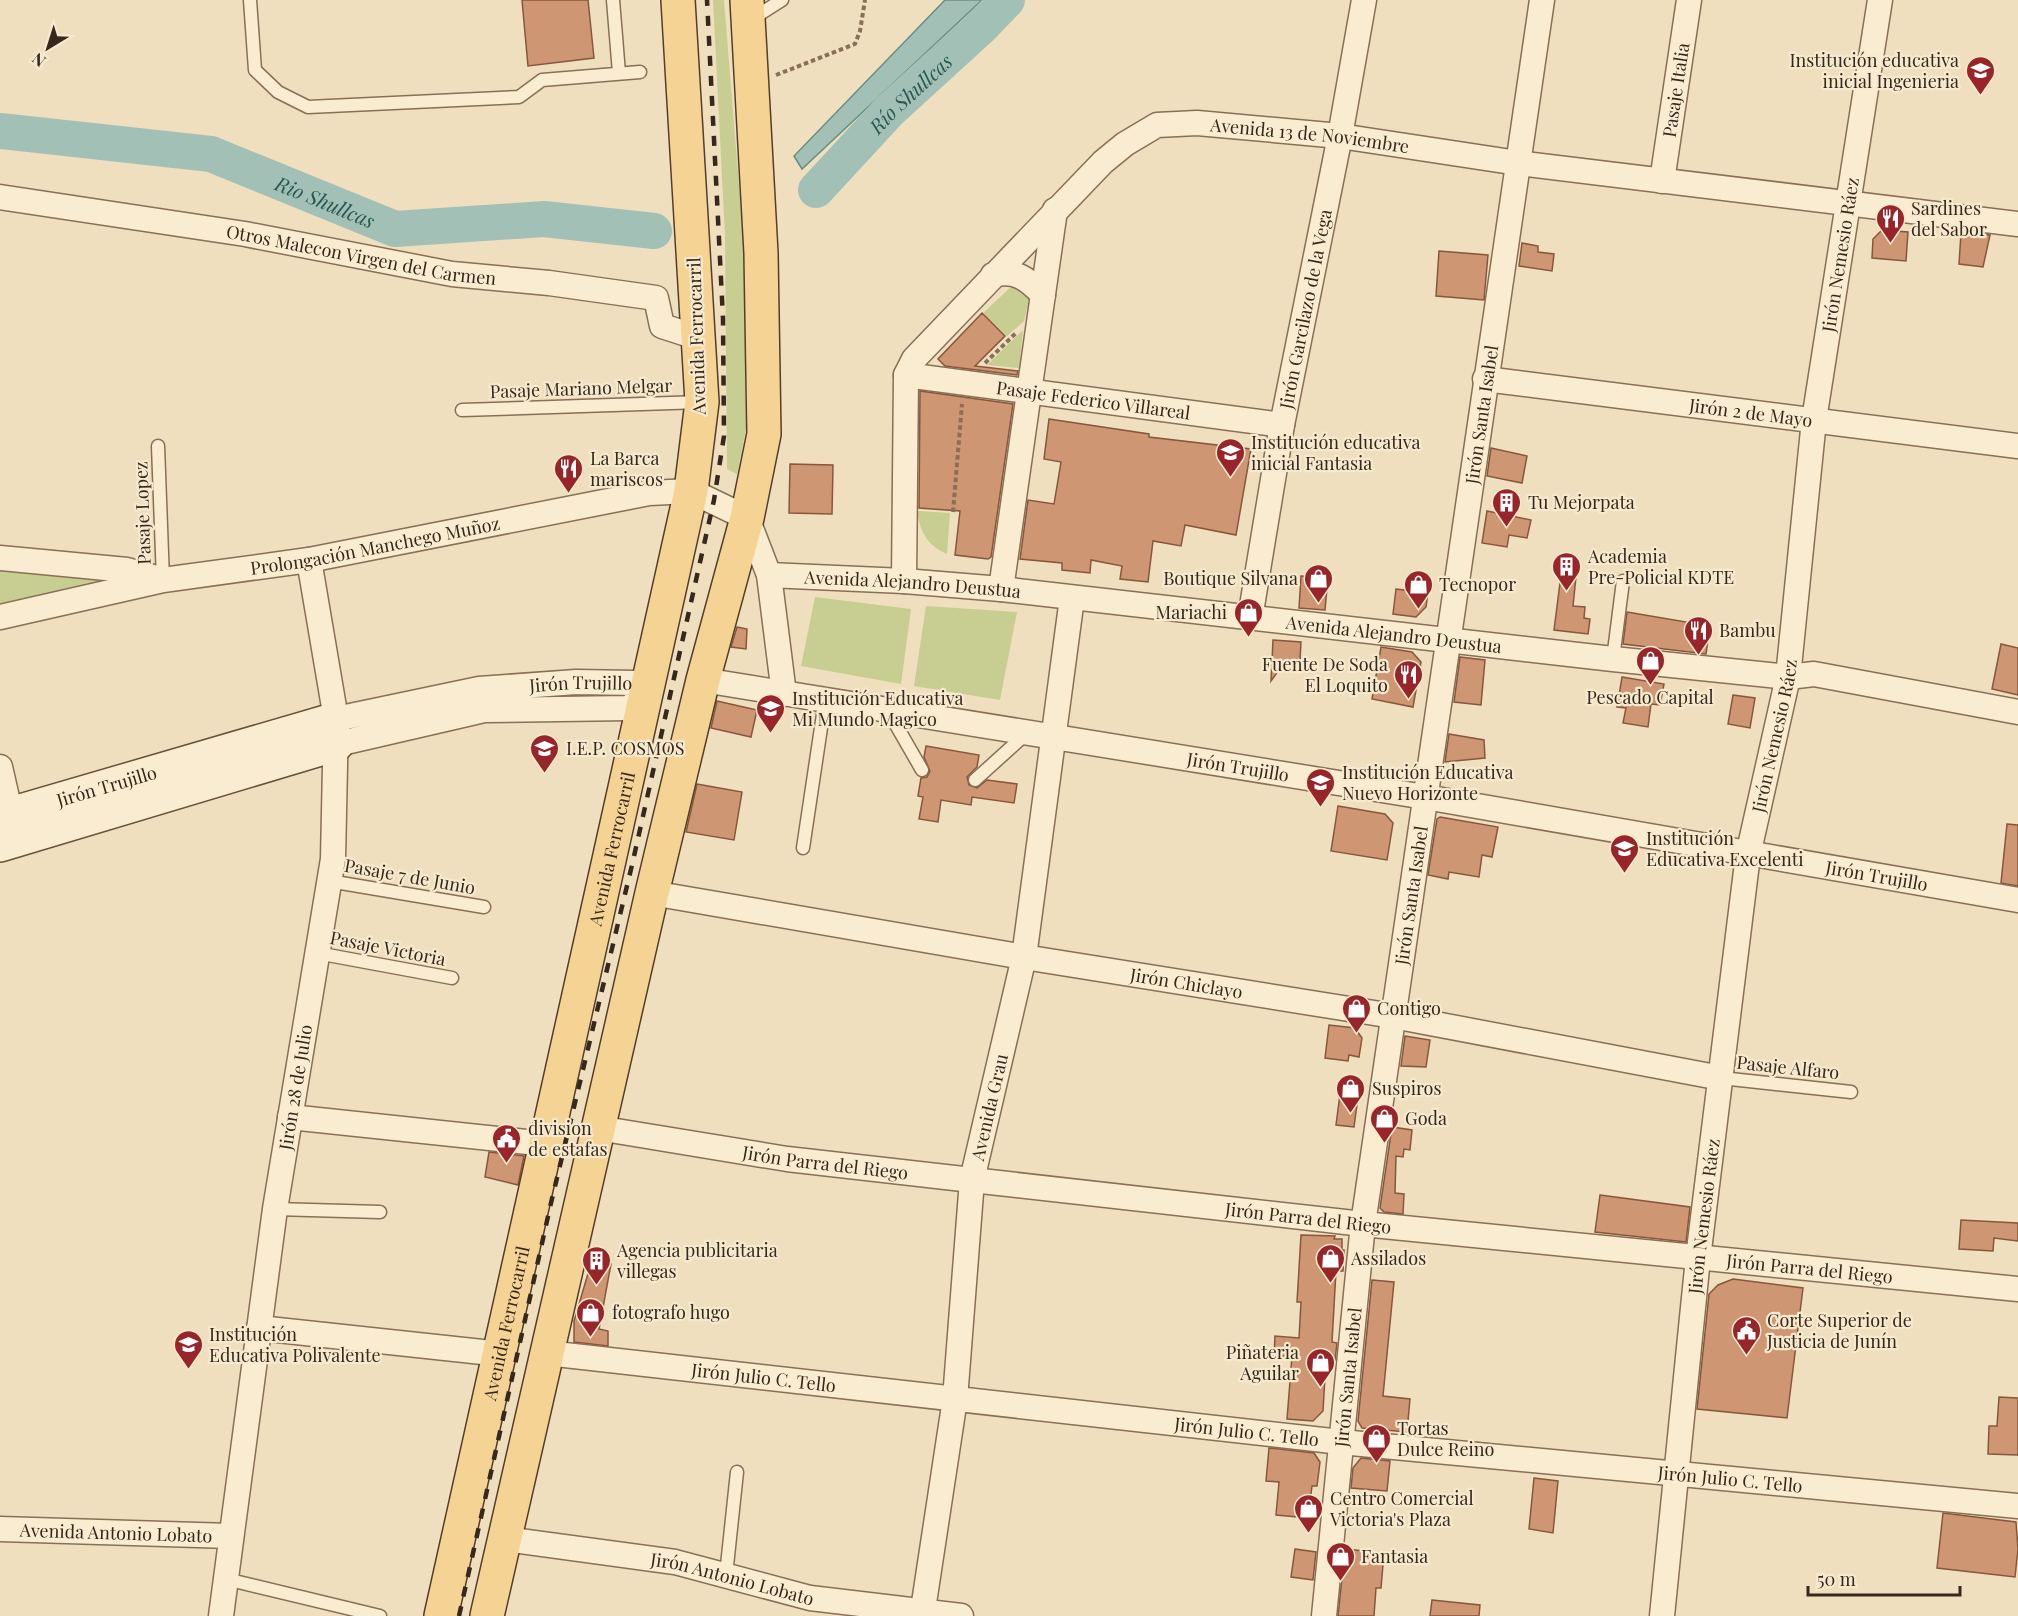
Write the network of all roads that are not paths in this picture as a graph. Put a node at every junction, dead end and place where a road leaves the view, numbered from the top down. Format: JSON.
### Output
{"nodes":[{"id":1,"x":250,"y":0,"type":"edge"},
{"id":2,"x":613,"y":0,"type":"edge"},
{"id":3,"x":678,"y":0,"type":"edge"},
{"id":4,"x":782,"y":0,"type":"edge"},
{"id":5,"x":1364,"y":0,"type":"edge"},
{"id":6,"x":1542,"y":0,"type":"edge"},
{"id":7,"x":1689,"y":0,"type":"edge"},
{"id":8,"x":1880,"y":0,"type":"edge"},
{"id":9,"x":748,"y":21,"type":"edge"},
{"id":10,"x":640,"y":72,"type":"dead end"},
{"id":11,"x":619,"y":73,"type":"junction"},
{"id":12,"x":1340,"y":136,"type":"junction"},
{"id":13,"x":1518,"y":163,"type":"junction"},
{"id":14,"x":1662,"y":181,"type":"junction"},
{"id":15,"x":0,"y":196,"type":"edge"},
{"id":16,"x":1846,"y":203,"type":"junction"},
{"id":17,"x":1055,"y":210,"type":"junction"},
{"id":18,"x":2018,"y":224,"type":"edge"},
{"id":19,"x":993,"y":275,"type":"junction"},
{"id":20,"x":1042,"y":302,"type":"junction"},
{"id":21,"x":699,"y":338,"type":"junction"},
{"id":22,"x":906,"y":375,"type":"junction"},
{"id":23,"x":1485,"y":380,"type":"junction"},
{"id":24,"x":1029,"y":389,"type":"junction"},
{"id":25,"x":702,"y":402,"type":"junction"},
{"id":26,"x":462,"y":411,"type":"dead end"},
{"id":27,"x":1814,"y":420,"type":"junction"},
{"id":28,"x":1282,"y":425,"type":"junction"},
{"id":29,"x":158,"y":446,"type":"dead end"},
{"id":30,"x":2018,"y":446,"type":"edge"},
{"id":31,"x":691,"y":491,"type":"junction"},
{"id":32,"x":747,"y":518,"type":"junction"},
{"id":33,"x":0,"y":558,"type":"edge"},
{"id":34,"x":309,"y":560,"type":"junction"},
{"id":35,"x":770,"y":575,"type":"junction"},
{"id":36,"x":162,"y":580,"type":"junction"},
{"id":37,"x":904,"y":581,"type":"junction"},
{"id":38,"x":1623,"y":581,"type":"dead end"},
{"id":39,"x":1001,"y":589,"type":"junction"},
{"id":40,"x":1072,"y":598,"type":"junction"},
{"id":41,"x":0,"y":617,"type":"edge"},
{"id":42,"x":1250,"y":618,"type":"junction"},
{"id":43,"x":1448,"y":640,"type":"junction"},
{"id":44,"x":1613,"y":659,"type":"junction"},
{"id":45,"x":1788,"y":677,"type":"junction"},
{"id":46,"x":703,"y":680,"type":"junction"},
{"id":47,"x":784,"y":694,"type":"junction"},
{"id":48,"x":640,"y":696,"type":"junction"},
{"id":49,"x":825,"y":700,"type":"junction"},
{"id":50,"x":888,"y":711,"type":"junction"},
{"id":51,"x":2018,"y":712,"type":"edge"},
{"id":52,"x":336,"y":731,"type":"junction"},
{"id":53,"x":1027,"y":733,"type":"junction"},
{"id":54,"x":1053,"y":737,"type":"junction"},
{"id":55,"x":0,"y":768,"type":"edge"},
{"id":56,"x":922,"y":770,"type":"dead end"},
{"id":57,"x":975,"y":780,"type":"dead end"},
{"id":58,"x":1425,"y":797,"type":"junction"},
{"id":59,"x":7,"y":828,"type":"edge"},
{"id":60,"x":803,"y":848,"type":"dead end"},
{"id":61,"x":1748,"y":855,"type":"junction"},
{"id":62,"x":329,"y":881,"type":"junction"},
{"id":63,"x":652,"y":893,"type":"junction"},
{"id":64,"x":2018,"y":900,"type":"edge"},
{"id":65,"x":484,"y":907,"type":"dead end"},
{"id":66,"x":317,"y":952,"type":"junction"},
{"id":67,"x":1024,"y":957,"type":"junction"},
{"id":68,"x":452,"y":978,"type":"dead end"},
{"id":69,"x":1393,"y":1016,"type":"junction"},
{"id":70,"x":1721,"y":1077,"type":"junction"},
{"id":71,"x":1851,"y":1092,"type":"dead end"},
{"id":72,"x":290,"y":1117,"type":"junction"},
{"id":73,"x":598,"y":1128,"type":"junction"},
{"id":74,"x":546,"y":1144,"type":"junction"},
{"id":75,"x":972,"y":1180,"type":"junction"},
{"id":76,"x":275,"y":1209,"type":"junction"},
{"id":77,"x":380,"y":1212,"type":"dead end"},
{"id":78,"x":1363,"y":1224,"type":"junction"},
{"id":79,"x":1698,"y":1258,"type":"junction"},
{"id":80,"x":2018,"y":1289,"type":"edge"},
{"id":81,"x":259,"y":1328,"type":"junction"},
{"id":82,"x":547,"y":1353,"type":"junction"},
{"id":83,"x":501,"y":1354,"type":"junction"},
{"id":84,"x":955,"y":1399,"type":"junction"},
{"id":85,"x":1341,"y":1442,"type":"junction"},
{"id":86,"x":737,"y":1472,"type":"dead end"},
{"id":87,"x":1676,"y":1474,"type":"junction"},
{"id":88,"x":2018,"y":1506,"type":"edge"},
{"id":89,"x":0,"y":1529,"type":"edge"},
{"id":90,"x":231,"y":1536,"type":"junction"},
{"id":91,"x":505,"y":1539,"type":"junction"},
{"id":92,"x":726,"y":1575,"type":"junction"},
{"id":93,"x":226,"y":1579,"type":"junction"},
{"id":94,"x":922,"y":1614,"type":"edge"},
{"id":95,"x":221,"y":1616,"type":"edge"},
{"id":96,"x":380,"y":1616,"type":"edge"},
{"id":97,"x":441,"y":1616,"type":"edge"},
{"id":98,"x":487,"y":1616,"type":"edge"},
{"id":99,"x":961,"y":1616,"type":"edge"},
{"id":100,"x":1324,"y":1616,"type":"edge"},
{"id":101,"x":1662,"y":1616,"type":"edge"}],
"edges":[{"from":1,"to":11,"type":"lane"},
{"from":2,"to":11,"type":"lane"},
{"from":3,"to":21,"type":"main road","name":"Avenida Ferrocarril"},
{"from":4,"to":9,"type":"lane"},
{"from":5,"to":12,"type":"street","name":"Jirón Garcilazo de la Vega"},
{"from":6,"to":13,"type":"street","name":"Jirón Santa Isabel"},
{"from":7,"to":14,"type":"street","name":"Pasaje Italia"},
{"from":8,"to":16,"type":"street","name":"Jirón Nemesio Ráez"},
{"from":9,"to":32,"type":"main road"},
{"from":10,"to":11,"type":"lane"},
{"from":12,"to":13,"type":"street","name":"Avenida 13 de Noviembre"},
{"from":12,"to":17,"type":"street","name":"Avenida 13 de Noviembre"},
{"from":12,"to":28,"type":"street","name":"Jirón Garcilazo de la Vega"},
{"from":13,"to":14,"type":"street","name":"Avenida 13 de Noviembre"},
{"from":13,"to":23,"type":"street","name":"Jirón Santa Isabel"},
{"from":14,"to":16,"type":"street","name":"Avenida 13 de Noviembre"},
{"from":15,"to":21,"type":"street","name":"Otros Malecon Virgen del Carmen"},
{"from":16,"to":18,"type":"street","name":"Avenida 13 de Noviembre"},
{"from":16,"to":27,"type":"street","name":"Jirón Nemesio Ráez"},
{"from":17,"to":19,"type":"street","name":"Avenida 13 de Noviembre"},
{"from":17,"to":20,"type":"street"},
{"from":19,"to":20,"type":"street"},
{"from":19,"to":22,"type":"street","name":"Avenida 13 de Noviembre"},
{"from":20,"to":24,"type":"street"},
{"from":21,"to":25,"type":"main road","name":"Avenida Ferrocarril"},
{"from":22,"to":24,"type":"street","name":"Pasaje Federico Villareal"},
{"from":22,"to":37,"type":"street"},
{"from":23,"to":27,"type":"street","name":"Jirón 2 de Mayo"},
{"from":23,"to":43,"type":"street","name":"Jirón Santa Isabel"},
{"from":24,"to":28,"type":"street","name":"Pasaje Federico Villareal"},
{"from":24,"to":39,"type":"street"},
{"from":25,"to":26,"type":"lane","name":"Pasaje Mariano Melgar"},
{"from":25,"to":31,"type":"main road","name":"Avenida Ferrocarril"},
{"from":27,"to":30,"type":"street","name":"Jirón 2 de Mayo"},
{"from":27,"to":45,"type":"street","name":"Jirón Nemesio Ráez"},
{"from":28,"to":42,"type":"street","name":"Jirón Garcilazo de la Vega"},
{"from":29,"to":36,"type":"lane","name":"Pasaje Lopez"},
{"from":31,"to":32,"type":"street","name":"Prolongación Manchego Muñoz"},
{"from":31,"to":34,"type":"street","name":"Prolongación Manchego Muñoz"},
{"from":31,"to":48,"type":"main road","name":"Avenida Ferrocarril"},
{"from":32,"to":35,"type":"street"},
{"from":32,"to":46,"type":"main road"},
{"from":33,"to":36,"type":"street"},
{"from":34,"to":36,"type":"street","name":"Prolongación Manchego Muñoz"},
{"from":34,"to":52,"type":"street","name":"Jirón 28 de Julio"},
{"from":35,"to":37,"type":"street","name":"Avenida Alejandro Deustua"},
{"from":35,"to":47,"type":"street"},
{"from":36,"to":41,"type":"street","name":"Prolongación Manchego Muñoz"},
{"from":37,"to":39,"type":"street","name":"Avenida Alejandro Deustua"},
{"from":38,"to":44,"type":"lane"},
{"from":39,"to":40,"type":"street","name":"Avenida Alejandro Deustua"},
{"from":40,"to":42,"type":"street","name":"Avenida Alejandro Deustua"},
{"from":40,"to":54,"type":"street","name":"Avenida Grau"},
{"from":42,"to":43,"type":"street","name":"Avenida Alejandro Deustua"},
{"from":43,"to":44,"type":"street","name":"Avenida Alejandro Deustua"},
{"from":43,"to":58,"type":"street","name":"Jirón Santa Isabel"},
{"from":44,"to":45,"type":"street","name":"Avenida Alejandro Deustua"},
{"from":45,"to":51,"type":"street","name":"Avenida Alejandro Deustua"},
{"from":45,"to":61,"type":"street","name":"Jirón Nemesio Ráez"},
{"from":46,"to":47,"type":"street","name":"Jirón Trujillo"},
{"from":46,"to":63,"type":"main road"},
{"from":47,"to":49,"type":"street","name":"Jirón Trujillo"},
{"from":48,"to":52,"type":"street","name":"Jirón Trujillo"},
{"from":48,"to":74,"type":"main road","name":"Avenida Ferrocarril"},
{"from":49,"to":50,"type":"street","name":"Jirón Trujillo"},
{"from":49,"to":60,"type":"lane"},
{"from":50,"to":53,"type":"street","name":"Jirón Trujillo"},
{"from":50,"to":56,"type":"lane"},
{"from":52,"to":59,"type":"street","name":"Jirón Trujillo"},
{"from":52,"to":62,"type":"street","name":"Jirón 28 de Julio"},
{"from":53,"to":54,"type":"street","name":"Jirón Trujillo"},
{"from":53,"to":57,"type":"lane"},
{"from":54,"to":58,"type":"street","name":"Jirón Trujillo"},
{"from":54,"to":67,"type":"street","name":"Avenida Grau"},
{"from":55,"to":59,"type":"street"},
{"from":58,"to":61,"type":"street","name":"Jirón Trujillo"},
{"from":58,"to":69,"type":"street","name":"Jirón Santa Isabel"},
{"from":61,"to":64,"type":"street","name":"Jirón Trujillo"},
{"from":61,"to":70,"type":"street","name":"Jirón Nemesio Ráez"},
{"from":62,"to":65,"type":"lane","name":"Pasaje 7 de Junio"},
{"from":62,"to":66,"type":"street","name":"Jirón 28 de Julio"},
{"from":63,"to":67,"type":"street","name":"Jirón Chiclayo"},
{"from":63,"to":73,"type":"main road"},
{"from":66,"to":68,"type":"lane","name":"Pasaje Victoria"},
{"from":66,"to":72,"type":"street","name":"Jirón 28 de Julio"},
{"from":67,"to":69,"type":"street","name":"Jirón Chiclayo"},
{"from":67,"to":75,"type":"street","name":"Avenida Grau"},
{"from":69,"to":70,"type":"street","name":"Jirón Chiclayo"},
{"from":69,"to":78,"type":"street","name":"Jirón Santa Isabel"},
{"from":70,"to":71,"type":"lane","name":"Pasaje Alfaro"},
{"from":70,"to":79,"type":"street","name":"Jirón Nemesio Ráez"},
{"from":72,"to":74,"type":"street"},
{"from":72,"to":76,"type":"street","name":"Jirón 28 de Julio"},
{"from":73,"to":75,"type":"street","name":"Jirón Parra del Riego"},
{"from":73,"to":82,"type":"main road"},
{"from":74,"to":83,"type":"main road","name":"Avenida Ferrocarril"},
{"from":75,"to":78,"type":"street","name":"Jirón Parra del Riego"},
{"from":75,"to":84,"type":"street","name":"Avenida Grau"},
{"from":76,"to":77,"type":"lane"},
{"from":76,"to":81,"type":"street","name":"Jirón 28 de Julio"},
{"from":78,"to":79,"type":"street","name":"Jirón Parra del Riego"},
{"from":78,"to":85,"type":"street","name":"Jirón Santa Isabel"},
{"from":79,"to":80,"type":"street","name":"Jirón Parra del Riego"},
{"from":79,"to":87,"type":"street","name":"Jirón Nemesio Ráez"},
{"from":81,"to":83,"type":"street"},
{"from":81,"to":90,"type":"street","name":"Jirón 28 de Julio"},
{"from":82,"to":84,"type":"street","name":"Jirón Julio C. Tello"},
{"from":82,"to":91,"type":"main road"},
{"from":83,"to":97,"type":"main road","name":"Avenida Ferrocarril"},
{"from":84,"to":85,"type":"street","name":"Jirón Julio C. Tello"},
{"from":84,"to":94,"type":"street","name":"Avenida Grau"},
{"from":85,"to":87,"type":"street","name":"Jirón Julio C. Tello"},
{"from":85,"to":100,"type":"street","name":"Jirón Santa Isabel"},
{"from":86,"to":92,"type":"lane"},
{"from":87,"to":88,"type":"street","name":"Jirón Julio C. Tello"},
{"from":87,"to":101,"type":"street","name":"Jirón Nemesio Ráez"},
{"from":89,"to":90,"type":"street","name":"Avenida Antonio Lobato"},
{"from":90,"to":93,"type":"street","name":"Jirón 28 de Julio"},
{"from":91,"to":92,"type":"street","name":"Jirón Antonio Lobato"},
{"from":91,"to":98,"type":"main road"},
{"from":92,"to":94,"type":"street","name":"Jirón Antonio Lobato"},
{"from":93,"to":95,"type":"street","name":"Jirón 28 de Julio"},
{"from":93,"to":96,"type":"lane"},
{"from":94,"to":99,"type":"street","name":"Jirón Antonio Lobato"}]}
